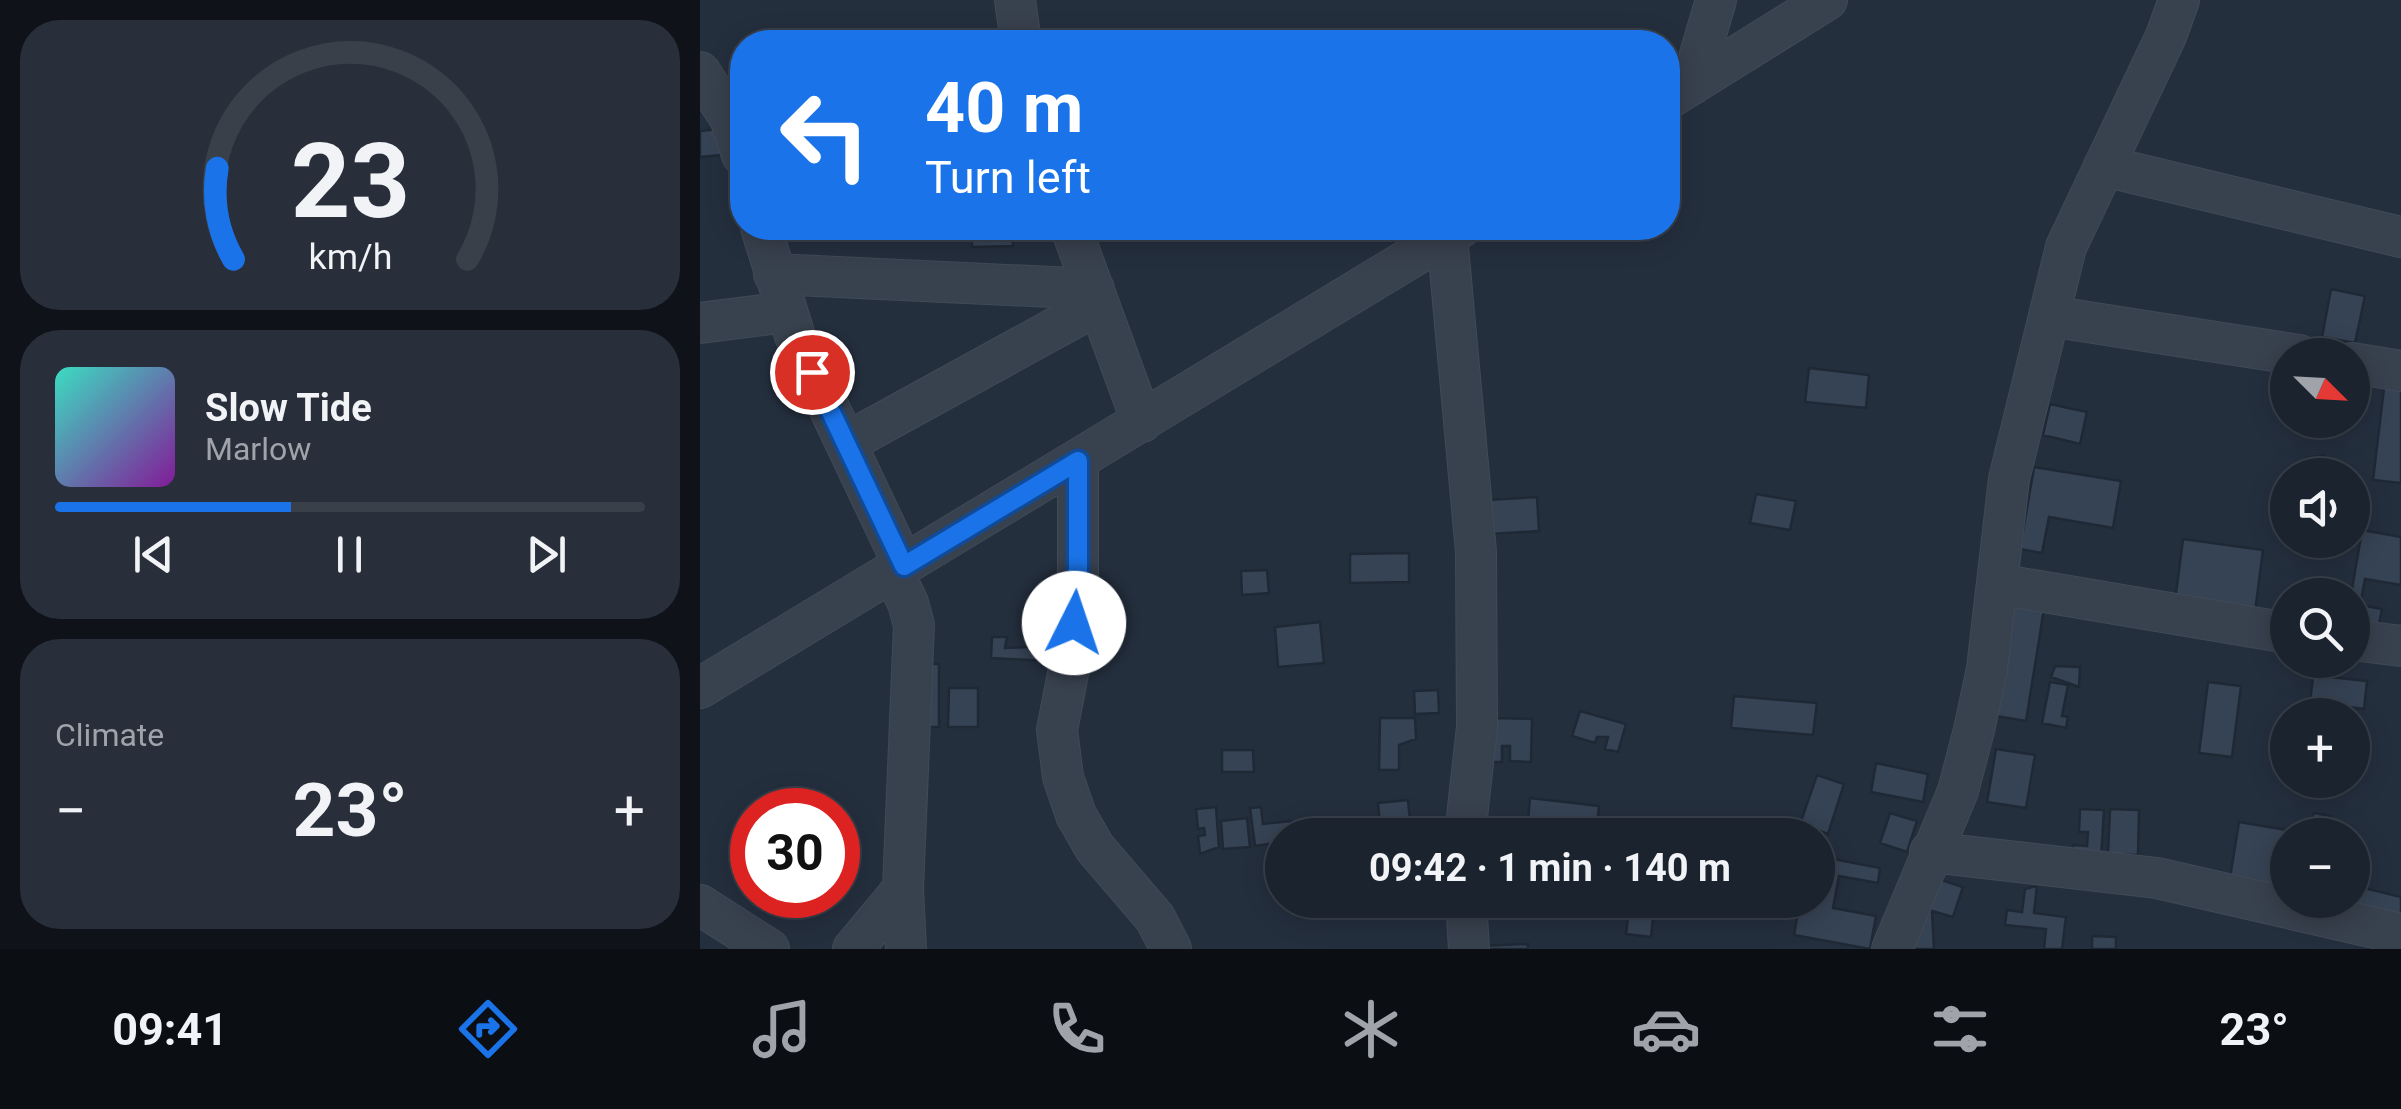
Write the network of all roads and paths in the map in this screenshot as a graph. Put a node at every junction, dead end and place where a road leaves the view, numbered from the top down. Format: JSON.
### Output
{"nodes":[{"id":1,"x":1015,"y":0,"type":"edge"},
{"id":2,"x":1716,"y":0,"type":"edge"},
{"id":3,"x":2179,"y":0,"type":"edge"},
{"id":4,"x":1820,"y":2,"type":"edge"},
{"id":5,"x":1019,"y":30,"type":"edge"},
{"id":6,"x":700,"y":72,"type":"edge"},
{"id":7,"x":1680,"y":90,"type":"edge"},
{"id":8,"x":1680,"y":91,"type":"edge"},
{"id":9,"x":730,"y":118,"type":"edge"},
{"id":10,"x":2104,"y":166,"type":"junction"},
{"id":11,"x":2401,"y":237,"type":"edge"},
{"id":12,"x":764,"y":240,"type":"edge"},
{"id":13,"x":1075,"y":240,"type":"edge"},
{"id":14,"x":1441,"y":240,"type":"edge"},
{"id":15,"x":1455,"y":240,"type":"edge"},
{"id":16,"x":774,"y":274,"type":"junction"},
{"id":17,"x":1096,"y":296,"type":"junction"},
{"id":18,"x":787,"y":312,"type":"junction"},
{"id":19,"x":2049,"y":316,"type":"junction"},
{"id":20,"x":700,"y":323,"type":"edge"},
{"id":21,"x":2270,"y":350,"type":"edge"},
{"id":22,"x":2370,"y":367,"type":"edge"},
{"id":23,"x":2401,"y":371,"type":"edge"},
{"id":24,"x":1142,"y":422,"type":"junction"},
{"id":25,"x":846,"y":443,"type":"junction"},
{"id":26,"x":1078,"y":461,"type":"junction"},
{"id":27,"x":898,"y":569,"type":"junction"},
{"id":28,"x":1997,"y":584,"type":"junction"},
{"id":29,"x":2270,"y":630,"type":"edge"},
{"id":30,"x":2370,"y":642,"type":"edge"},
{"id":31,"x":2401,"y":646,"type":"edge"},
{"id":32,"x":700,"y":688,"type":"edge"},
{"id":33,"x":1467,"y":818,"type":"edge"},
{"id":34,"x":1930,"y":852,"type":"junction"},
{"id":35,"x":903,"y":889,"type":"junction"},
{"id":36,"x":700,"y":904,"type":"edge"},
{"id":37,"x":1467,"y":918,"type":"edge"},
{"id":38,"x":2401,"y":934,"type":"edge"},
{"id":39,"x":769,"y":949,"type":"edge"},
{"id":40,"x":854,"y":949,"type":"edge"},
{"id":41,"x":906,"y":949,"type":"edge"},
{"id":42,"x":1170,"y":949,"type":"edge"},
{"id":43,"x":1469,"y":949,"type":"edge"},
{"id":44,"x":1892,"y":949,"type":"edge"}],
"edges":[{"from":1,"to":5,"type":"street"},
{"from":2,"to":7,"type":"street"},
{"from":3,"to":10,"type":"street"},
{"from":4,"to":8,"type":"street"},
{"from":6,"to":9,"type":"street"},
{"from":10,"to":11,"type":"street"},
{"from":10,"to":19,"type":"street"},
{"from":12,"to":16,"type":"street"},
{"from":13,"to":17,"type":"street"},
{"from":14,"to":24,"type":"street"},
{"from":15,"to":33,"type":"street"},
{"from":16,"to":17,"type":"street"},
{"from":16,"to":18,"type":"street"},
{"from":17,"to":24,"type":"street"},
{"from":17,"to":25,"type":"street"},
{"from":18,"to":20,"type":"street"},
{"from":18,"to":25,"type":"street"},
{"from":19,"to":21,"type":"street"},
{"from":19,"to":28,"type":"street"},
{"from":22,"to":23,"type":"street"},
{"from":24,"to":26,"type":"street"},
{"from":25,"to":27,"type":"street"},
{"from":26,"to":27,"type":"street"},
{"from":26,"to":42,"type":"street"},
{"from":27,"to":32,"type":"street"},
{"from":27,"to":35,"type":"street"},
{"from":28,"to":29,"type":"street"},
{"from":28,"to":34,"type":"street"},
{"from":30,"to":31,"type":"street"},
{"from":34,"to":38,"type":"street"},
{"from":34,"to":44,"type":"street"},
{"from":35,"to":40,"type":"street"},
{"from":35,"to":41,"type":"street"},
{"from":36,"to":39,"type":"street"},
{"from":37,"to":43,"type":"street"}]}
